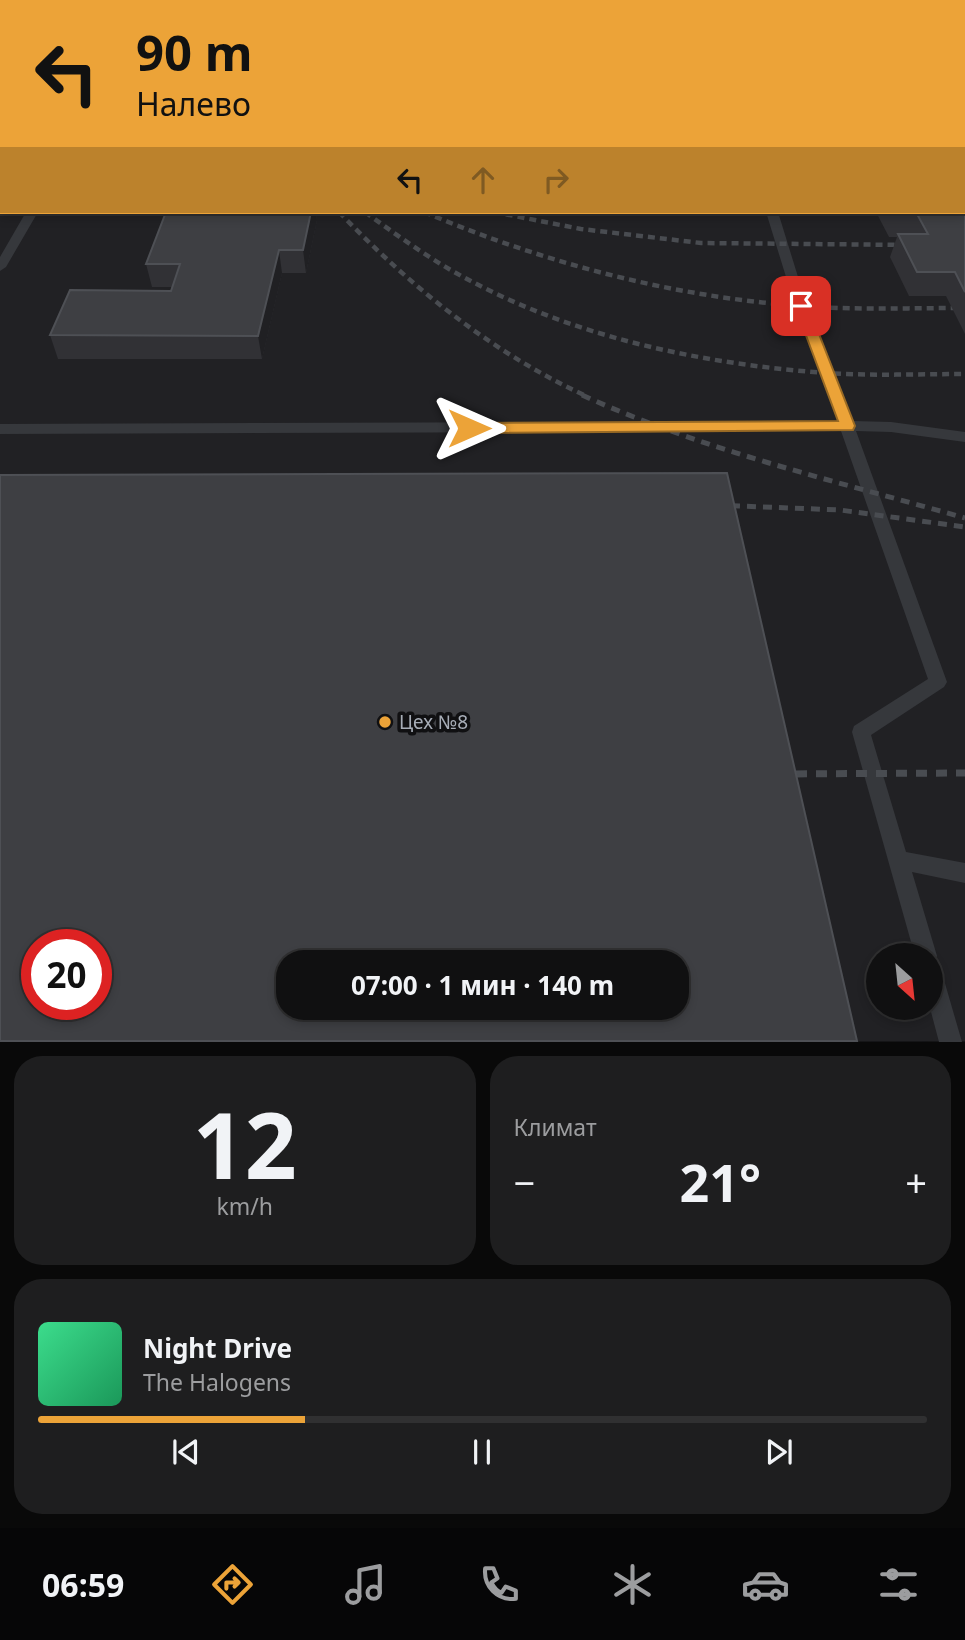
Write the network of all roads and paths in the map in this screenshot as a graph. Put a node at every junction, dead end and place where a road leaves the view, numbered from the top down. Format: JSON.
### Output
{"nodes":[{"id":1,"x":31,"y":214,"type":"edge"},
{"id":2,"x":773,"y":214,"type":"edge"},
{"id":3,"x":0,"y":267,"type":"edge"},
{"id":4,"x":848,"y":426,"type":"junction"},
{"id":5,"x":0,"y":429,"type":"edge"},
{"id":6,"x":965,"y":437,"type":"edge"},
{"id":7,"x":898,"y":860,"type":"junction"},
{"id":8,"x":965,"y":873,"type":"edge"},
{"id":9,"x":922,"y":943,"type":"edge"},
{"id":10,"x":943,"y":1014,"type":"edge"},
{"id":11,"x":951,"y":1041,"type":"edge"}],
"edges":[{"from":1,"to":3,"type":"lane"},
{"from":2,"to":4,"type":"lane"},
{"from":4,"to":5,"type":"lane"},
{"from":4,"to":6,"type":"lane"},
{"from":4,"to":7,"type":"lane"},
{"from":7,"to":8,"type":"lane"},
{"from":7,"to":9,"type":"lane"},
{"from":10,"to":11,"type":"lane"}]}
